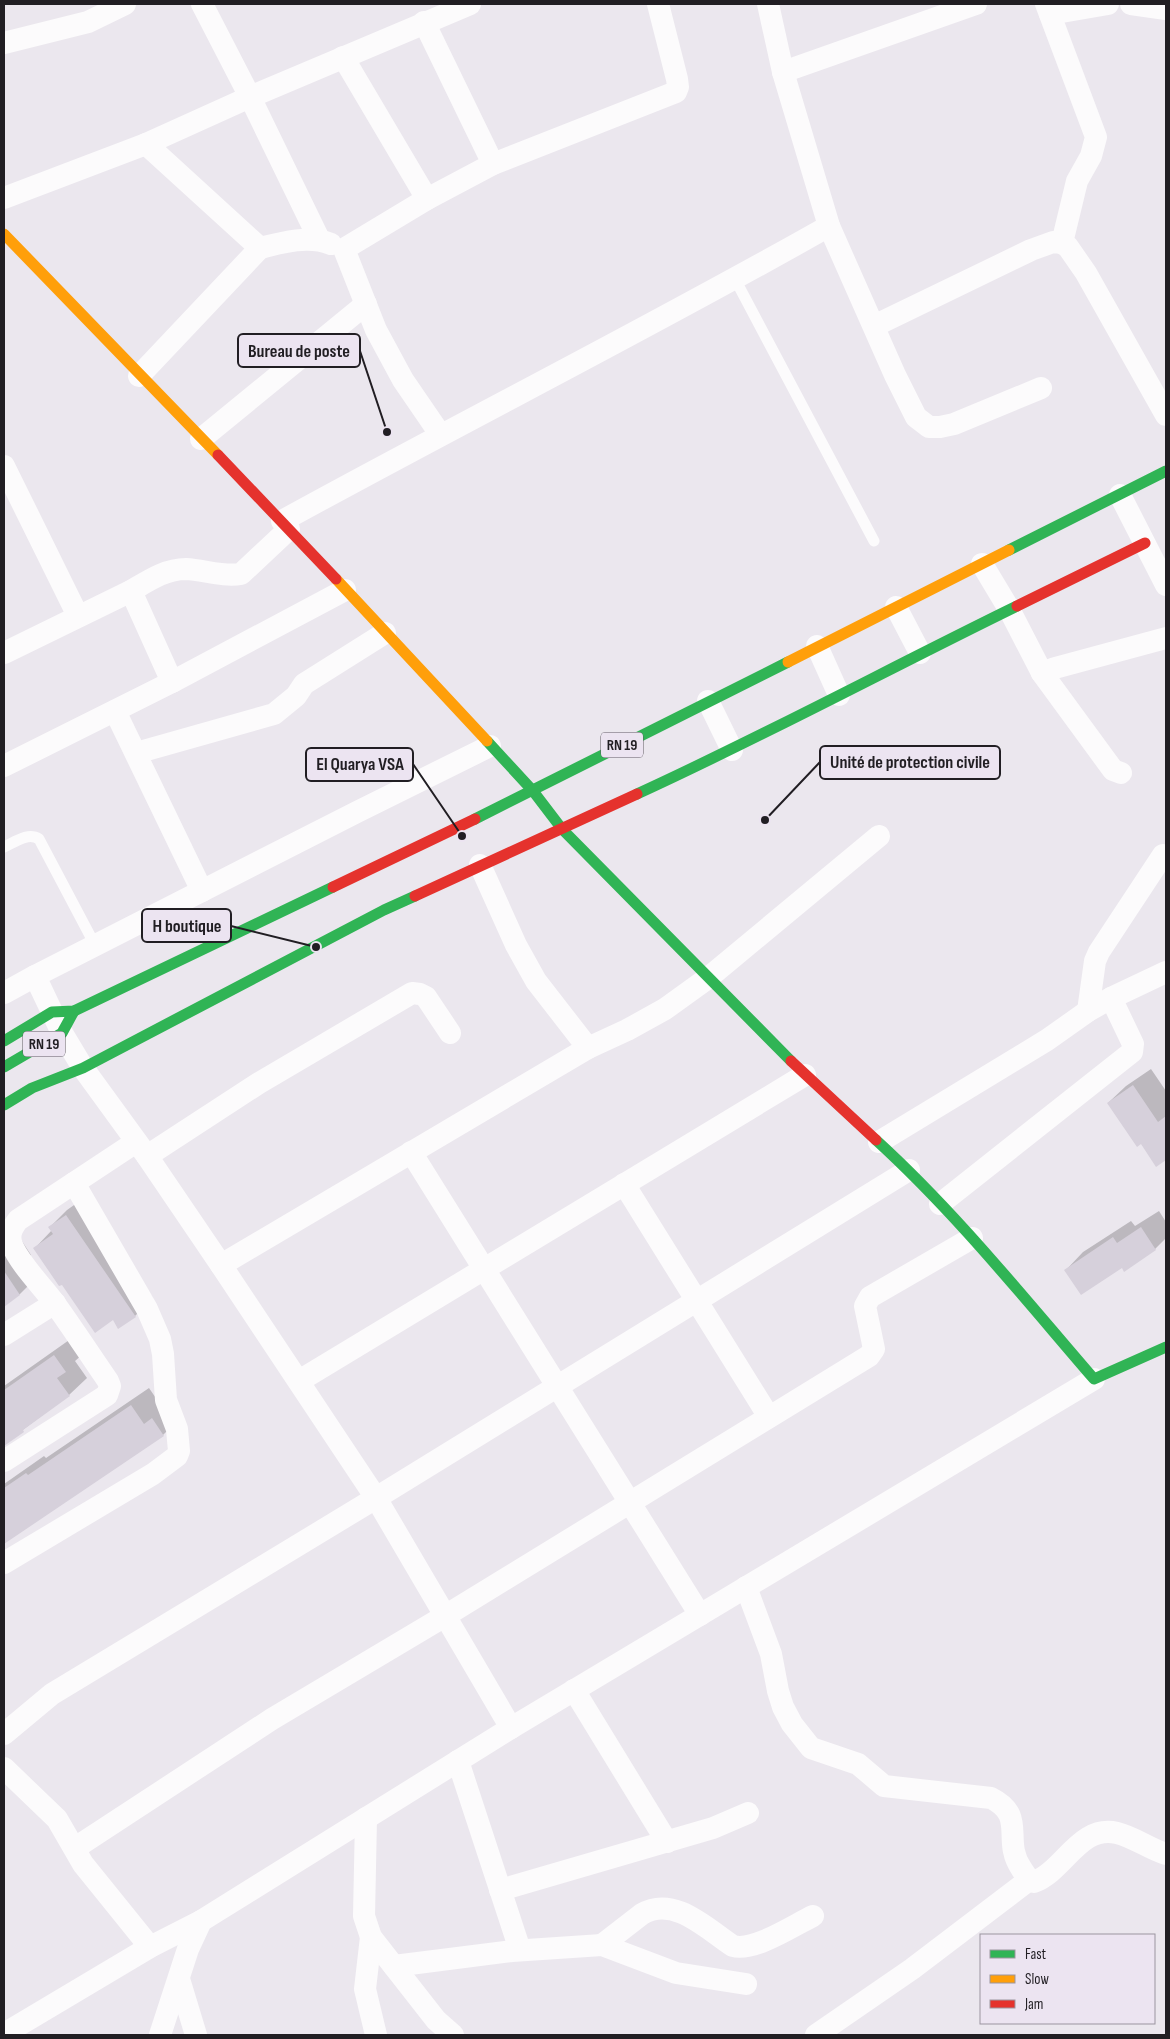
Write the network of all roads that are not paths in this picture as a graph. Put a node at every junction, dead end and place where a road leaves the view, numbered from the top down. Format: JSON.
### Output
{"nodes":[{"id":1,"x":124,"y":4,"type":"edge"},
{"id":2,"x":202,"y":4,"type":"edge"},
{"id":3,"x":470,"y":4,"type":"edge"},
{"id":4,"x":658,"y":4,"type":"edge"},
{"id":5,"x":768,"y":4,"type":"edge"},
{"id":6,"x":976,"y":4,"type":"edge"},
{"id":7,"x":1108,"y":4,"type":"edge"},
{"id":8,"x":1131,"y":4,"type":"edge"},
{"id":9,"x":1048,"y":9,"type":"edge"},
{"id":10,"x":1166,"y":10,"type":"edge"},
{"id":11,"x":424,"y":22,"type":"junction"},
{"id":12,"x":4,"y":44,"type":"edge"},
{"id":13,"x":343,"y":57,"type":"junction"},
{"id":14,"x":783,"y":72,"type":"junction"},
{"id":15,"x":250,"y":97,"type":"junction"},
{"id":16,"x":146,"y":144,"type":"junction"},
{"id":17,"x":493,"y":164,"type":"junction"},
{"id":18,"x":4,"y":198,"type":"edge"},
{"id":19,"x":427,"y":199,"type":"junction"},
{"id":20,"x":829,"y":226,"type":"junction"},
{"id":21,"x":4,"y":234,"type":"edge"},
{"id":22,"x":319,"y":239,"type":"junction"},
{"id":23,"x":1062,"y":243,"type":"junction"},
{"id":24,"x":260,"y":248,"type":"junction"},
{"id":25,"x":344,"y":249,"type":"junction"},
{"id":26,"x":735,"y":279,"type":"junction"},
{"id":27,"x":366,"y":304,"type":"junction"},
{"id":28,"x":874,"y":326,"type":"junction"},
{"id":29,"x":139,"y":376,"type":"junction"},
{"id":30,"x":1041,"y":388,"type":"dead end"},
{"id":31,"x":1166,"y":415,"type":"edge"},
{"id":32,"x":440,"y":434,"type":"junction"},
{"id":33,"x":201,"y":439,"type":"junction"},
{"id":34,"x":4,"y":466,"type":"edge"},
{"id":35,"x":1166,"y":471,"type":"edge"},
{"id":36,"x":1120,"y":495,"type":"junction"},
{"id":37,"x":286,"y":525,"type":"junction"},
{"id":38,"x":874,"y":541,"type":"dead end"},
{"id":39,"x":1145,"y":544,"type":"junction"},
{"id":40,"x":982,"y":564,"type":"junction"},
{"id":41,"x":1166,"y":585,"type":"edge"},
{"id":42,"x":345,"y":590,"type":"junction"},
{"id":43,"x":131,"y":591,"type":"junction"},
{"id":44,"x":896,"y":607,"type":"junction"},
{"id":45,"x":1009,"y":609,"type":"junction"},
{"id":46,"x":78,"y":616,"type":"junction"},
{"id":47,"x":385,"y":633,"type":"junction"},
{"id":48,"x":1166,"y":638,"type":"edge"},
{"id":49,"x":817,"y":646,"type":"junction"},
{"id":50,"x":4,"y":653,"type":"edge"},
{"id":51,"x":920,"y":653,"type":"junction"},
{"id":52,"x":1042,"y":673,"type":"junction"},
{"id":53,"x":172,"y":682,"type":"junction"},
{"id":54,"x":839,"y":694,"type":"junction"},
{"id":55,"x":708,"y":701,"type":"junction"},
{"id":56,"x":115,"y":711,"type":"junction"},
{"id":57,"x":490,"y":746,"type":"junction"},
{"id":58,"x":732,"y":750,"type":"junction"},
{"id":59,"x":136,"y":753,"type":"junction"},
{"id":60,"x":4,"y":766,"type":"edge"},
{"id":61,"x":1121,"y":773,"type":"dead end"},
{"id":62,"x":533,"y":791,"type":"junction"},
{"id":63,"x":562,"y":829,"type":"junction"},
{"id":64,"x":879,"y":836,"type":"dead end"},
{"id":65,"x":4,"y":847,"type":"edge"},
{"id":66,"x":1163,"y":855,"type":"dead end"},
{"id":67,"x":480,"y":865,"type":"junction"},
{"id":68,"x":202,"y":891,"type":"junction"},
{"id":69,"x":95,"y":945,"type":"junction"},
{"id":70,"x":1166,"y":972,"type":"edge"},
{"id":71,"x":36,"y":976,"type":"junction"},
{"id":72,"x":708,"y":978,"type":"junction"},
{"id":73,"x":4,"y":993,"type":"edge"},
{"id":74,"x":1110,"y":998,"type":"junction"},
{"id":75,"x":1088,"y":1011,"type":"junction"},
{"id":76,"x":63,"y":1012,"type":"junction"},
{"id":77,"x":62,"y":1033,"type":"junction"},
{"id":78,"x":450,"y":1034,"type":"dead end"},
{"id":79,"x":4,"y":1041,"type":"edge"},
{"id":80,"x":588,"y":1048,"type":"junction"},
{"id":81,"x":4,"y":1067,"type":"edge"},
{"id":82,"x":83,"y":1068,"type":"junction"},
{"id":83,"x":805,"y":1074,"type":"junction"},
{"id":84,"x":4,"y":1105,"type":"edge"},
{"id":85,"x":879,"y":1142,"type":"junction"},
{"id":86,"x":141,"y":1149,"type":"junction"},
{"id":87,"x":411,"y":1152,"type":"junction"},
{"id":88,"x":909,"y":1170,"type":"junction"},
{"id":89,"x":74,"y":1183,"type":"junction"},
{"id":90,"x":624,"y":1184,"type":"junction"},
{"id":91,"x":940,"y":1204,"type":"junction"},
{"id":92,"x":972,"y":1238,"type":"junction"},
{"id":93,"x":222,"y":1265,"type":"junction"},
{"id":94,"x":485,"y":1268,"type":"junction"},
{"id":95,"x":696,"y":1301,"type":"junction"},
{"id":96,"x":55,"y":1303,"type":"junction"},
{"id":97,"x":4,"y":1334,"type":"edge"},
{"id":98,"x":1166,"y":1347,"type":"edge"},
{"id":99,"x":1094,"y":1379,"type":"junction"},
{"id":100,"x":299,"y":1382,"type":"junction"},
{"id":101,"x":557,"y":1386,"type":"junction"},
{"id":102,"x":769,"y":1417,"type":"junction"},
{"id":103,"x":4,"y":1461,"type":"edge"},
{"id":104,"x":376,"y":1498,"type":"junction"},
{"id":105,"x":629,"y":1504,"type":"junction"},
{"id":106,"x":4,"y":1563,"type":"edge"},
{"id":107,"x":746,"y":1587,"type":"junction"},
{"id":108,"x":700,"y":1615,"type":"junction"},
{"id":109,"x":445,"y":1616,"type":"junction"},
{"id":110,"x":574,"y":1690,"type":"junction"},
{"id":111,"x":511,"y":1728,"type":"junction"},
{"id":112,"x":4,"y":1734,"type":"edge"},
{"id":113,"x":458,"y":1761,"type":"junction"},
{"id":114,"x":4,"y":1768,"type":"edge"},
{"id":115,"x":748,"y":1813,"type":"dead end"},
{"id":116,"x":366,"y":1818,"type":"junction"},
{"id":117,"x":667,"y":1842,"type":"junction"},
{"id":118,"x":76,"y":1848,"type":"junction"},
{"id":119,"x":1166,"y":1854,"type":"edge"},
{"id":120,"x":1029,"y":1880,"type":"junction"},
{"id":121,"x":500,"y":1890,"type":"junction"},
{"id":122,"x":813,"y":1916,"type":"dead end"},
{"id":123,"x":201,"y":1921,"type":"junction"},
{"id":124,"x":371,"y":1937,"type":"junction"},
{"id":125,"x":602,"y":1944,"type":"junction"},
{"id":126,"x":150,"y":1947,"type":"junction"},
{"id":127,"x":520,"y":1950,"type":"junction"},
{"id":128,"x":394,"y":1966,"type":"junction"},
{"id":129,"x":179,"y":1979,"type":"junction"},
{"id":130,"x":746,"y":1984,"type":"dead end"},
{"id":131,"x":435,"y":2028,"type":"edge"},
{"id":132,"x":14,"y":2031,"type":"edge"},
{"id":133,"x":160,"y":2035,"type":"edge"},
{"id":134,"x":196,"y":2035,"type":"edge"},
{"id":135,"x":376,"y":2035,"type":"edge"},
{"id":136,"x":454,"y":2035,"type":"edge"},
{"id":137,"x":816,"y":2035,"type":"edge"}],
"edges":[{"from":1,"to":12,"type":"street"},
{"from":2,"to":15,"type":"street"},
{"from":3,"to":11,"type":"street"},
{"from":4,"to":17,"type":"street"},
{"from":5,"to":14,"type":"street"},
{"from":6,"to":14,"type":"street"},
{"from":7,"to":9,"type":"street"},
{"from":8,"to":10,"type":"street"},
{"from":9,"to":23,"type":"street"},
{"from":11,"to":13,"type":"street"},
{"from":11,"to":17,"type":"street"},
{"from":13,"to":15,"type":"street"},
{"from":13,"to":19,"type":"street"},
{"from":14,"to":20,"type":"street"},
{"from":15,"to":16,"type":"street"},
{"from":15,"to":22,"type":"street"},
{"from":16,"to":18,"type":"street"},
{"from":16,"to":24,"type":"street"},
{"from":17,"to":19,"type":"street"},
{"from":19,"to":25,"type":"street"},
{"from":20,"to":26,"type":"street"},
{"from":20,"to":28,"type":"street"},
{"from":21,"to":29,"type":"main road"},
{"from":22,"to":24,"type":"street"},
{"from":22,"to":25,"type":"street"},
{"from":23,"to":28,"type":"street"},
{"from":23,"to":31,"type":"street"},
{"from":24,"to":29,"type":"street"},
{"from":25,"to":27,"type":"street"},
{"from":26,"to":32,"type":"street"},
{"from":26,"to":38,"type":"lane"},
{"from":27,"to":32,"type":"street"},
{"from":27,"to":33,"type":"street"},
{"from":28,"to":30,"type":"street"},
{"from":29,"to":33,"type":"main road"},
{"from":32,"to":37,"type":"street"},
{"from":33,"to":37,"type":"main road"},
{"from":34,"to":46,"type":"street"},
{"from":35,"to":36,"type":"main road","number":"RN 19"},
{"from":36,"to":39,"type":"street"},
{"from":36,"to":40,"type":"main road","number":"RN 19"},
{"from":37,"to":42,"type":"main road"},
{"from":37,"to":43,"type":"street"},
{"from":39,"to":41,"type":"street"},
{"from":39,"to":45,"type":"main road"},
{"from":40,"to":44,"type":"main road","number":"RN 19"},
{"from":40,"to":45,"type":"street"},
{"from":42,"to":47,"type":"main road"},
{"from":42,"to":53,"type":"street"},
{"from":43,"to":46,"type":"street"},
{"from":43,"to":53,"type":"street"},
{"from":44,"to":49,"type":"main road","number":"RN 19"},
{"from":44,"to":51,"type":"street"},
{"from":45,"to":51,"type":"main road"},
{"from":45,"to":52,"type":"street"},
{"from":46,"to":50,"type":"street"},
{"from":47,"to":57,"type":"main road"},
{"from":47,"to":59,"type":"street"},
{"from":48,"to":52,"type":"street"},
{"from":49,"to":54,"type":"street"},
{"from":49,"to":55,"type":"main road","number":"RN 19"},
{"from":51,"to":54,"type":"main road"},
{"from":52,"to":61,"type":"street"},
{"from":53,"to":56,"type":"street"},
{"from":54,"to":58,"type":"main road"},
{"from":55,"to":58,"type":"street"},
{"from":55,"to":62,"type":"main road","number":"RN 19"},
{"from":56,"to":59,"type":"street"},
{"from":56,"to":60,"type":"street"},
{"from":57,"to":62,"type":"main road"},
{"from":57,"to":68,"type":"street"},
{"from":58,"to":63,"type":"main road"},
{"from":59,"to":68,"type":"street"},
{"from":62,"to":63,"type":"main road"},
{"from":62,"to":76,"type":"main road","number":"RN 19"},
{"from":63,"to":67,"type":"main road"},
{"from":63,"to":72,"type":"main road"},
{"from":64,"to":72,"type":"street"},
{"from":65,"to":69,"type":"lane"},
{"from":66,"to":75,"type":"street"},
{"from":67,"to":80,"type":"street"},
{"from":67,"to":82,"type":"main road"},
{"from":68,"to":69,"type":"street"},
{"from":69,"to":71,"type":"street"},
{"from":70,"to":74,"type":"street"},
{"from":71,"to":73,"type":"street"},
{"from":71,"to":76,"type":"street"},
{"from":72,"to":80,"type":"street"},
{"from":72,"to":83,"type":"main road"},
{"from":74,"to":75,"type":"street"},
{"from":74,"to":91,"type":"street"},
{"from":75,"to":85,"type":"street"},
{"from":76,"to":77,"type":"street"},
{"from":76,"to":79,"type":"main road","number":"RN 19"},
{"from":77,"to":81,"type":"main road","number":"RN 19"},
{"from":77,"to":82,"type":"street"},
{"from":78,"to":86,"type":"street"},
{"from":80,"to":87,"type":"street"},
{"from":82,"to":84,"type":"main road"},
{"from":82,"to":86,"type":"street"},
{"from":83,"to":85,"type":"main road"},
{"from":83,"to":90,"type":"street"},
{"from":85,"to":88,"type":"main road"},
{"from":86,"to":89,"type":"street"},
{"from":86,"to":93,"type":"street"},
{"from":87,"to":93,"type":"street"},
{"from":87,"to":94,"type":"street"},
{"from":88,"to":91,"type":"main road"},
{"from":88,"to":95,"type":"street"},
{"from":89,"to":96,"type":"street"},
{"from":89,"to":106,"type":"street"},
{"from":90,"to":94,"type":"street"},
{"from":90,"to":95,"type":"street"},
{"from":91,"to":92,"type":"main road"},
{"from":92,"to":99,"type":"main road"},
{"from":92,"to":102,"type":"street"},
{"from":93,"to":100,"type":"street"},
{"from":94,"to":100,"type":"street"},
{"from":94,"to":101,"type":"street"},
{"from":95,"to":101,"type":"street"},
{"from":95,"to":102,"type":"street"},
{"from":96,"to":97,"type":"street"},
{"from":96,"to":103,"type":"street"},
{"from":98,"to":99,"type":"main road"},
{"from":99,"to":107,"type":"street"},
{"from":100,"to":104,"type":"street"},
{"from":101,"to":104,"type":"street"},
{"from":101,"to":105,"type":"street"},
{"from":102,"to":105,"type":"street"},
{"from":104,"to":109,"type":"street"},
{"from":104,"to":112,"type":"street"},
{"from":105,"to":108,"type":"street"},
{"from":105,"to":109,"type":"street"},
{"from":107,"to":108,"type":"street"},
{"from":107,"to":120,"type":"street"},
{"from":108,"to":110,"type":"street"},
{"from":109,"to":111,"type":"street"},
{"from":109,"to":118,"type":"street"},
{"from":110,"to":111,"type":"street"},
{"from":110,"to":117,"type":"street"},
{"from":111,"to":113,"type":"street"},
{"from":113,"to":116,"type":"street"},
{"from":113,"to":121,"type":"street"},
{"from":114,"to":118,"type":"street"},
{"from":115,"to":117,"type":"street"},
{"from":116,"to":123,"type":"street"},
{"from":116,"to":124,"type":"street"},
{"from":117,"to":121,"type":"street"},
{"from":118,"to":126,"type":"street"},
{"from":119,"to":120,"type":"street"},
{"from":120,"to":137,"type":"street"},
{"from":121,"to":127,"type":"street"},
{"from":122,"to":125,"type":"street"},
{"from":123,"to":126,"type":"street"},
{"from":123,"to":129,"type":"street"},
{"from":124,"to":128,"type":"street"},
{"from":124,"to":135,"type":"street"},
{"from":125,"to":127,"type":"street"},
{"from":125,"to":130,"type":"street"},
{"from":126,"to":132,"type":"street"},
{"from":127,"to":128,"type":"street"},
{"from":128,"to":131,"type":"street"},
{"from":129,"to":133,"type":"street"},
{"from":129,"to":134,"type":"street"},
{"from":131,"to":136,"type":"street"}]}
